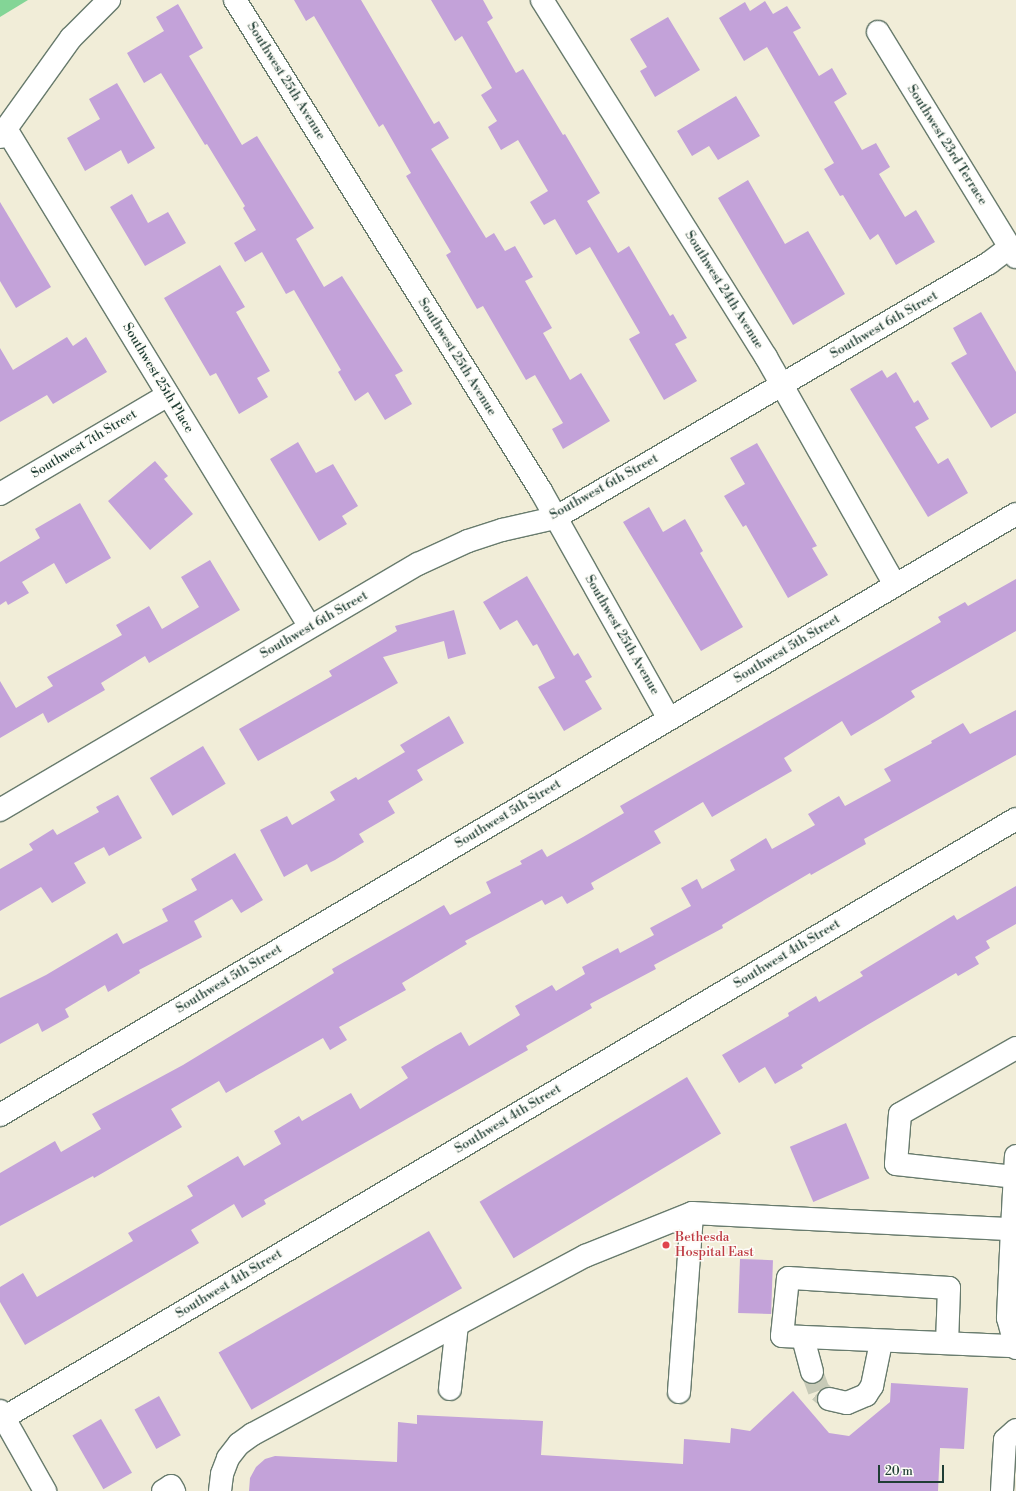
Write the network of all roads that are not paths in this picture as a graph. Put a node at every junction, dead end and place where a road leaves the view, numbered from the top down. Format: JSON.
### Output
{"nodes":[{"id":1,"x":108,"y":0,"type":"edge"},
{"id":2,"x":235,"y":0,"type":"edge"},
{"id":3,"x":542,"y":0,"type":"edge"},
{"id":4,"x":878,"y":32,"type":"dead end"},
{"id":5,"x":3,"y":133,"type":"edge"},
{"id":6,"x":1013,"y":252,"type":"edge"},
{"id":7,"x":782,"y":385,"type":"junction"},
{"id":8,"x":168,"y":394,"type":"junction"},
{"id":9,"x":0,"y":494,"type":"edge"},
{"id":10,"x":1016,"y":514,"type":"edge"},
{"id":11,"x":556,"y":518,"type":"junction"},
{"id":12,"x":895,"y":585,"type":"junction"},
{"id":13,"x":310,"y":627,"type":"junction"},
{"id":14,"x":669,"y":719,"type":"junction"},
{"id":15,"x":0,"y":810,"type":"edge"},
{"id":16,"x":1016,"y":819,"type":"edge"},
{"id":17,"x":1016,"y":1048,"type":"edge"},
{"id":18,"x":0,"y":1115,"type":"edge"},
{"id":19,"x":1016,"y":1170,"type":"edge"},
{"id":20,"x":692,"y":1213,"type":"junction"},
{"id":21,"x":1014,"y":1229,"type":"edge"},
{"id":22,"x":457,"y":1325,"type":"junction"},
{"id":23,"x":803,"y":1338,"type":"junction"},
{"id":24,"x":880,"y":1342,"type":"junction"},
{"id":25,"x":947,"y":1343,"type":"junction"},
{"id":26,"x":1016,"y":1347,"type":"edge"},
{"id":27,"x":812,"y":1372,"type":"tunnel mouth"},
{"id":28,"x":450,"y":1389,"type":"dead end"},
{"id":29,"x":679,"y":1392,"type":"dead end"},
{"id":30,"x":829,"y":1399,"type":"tunnel mouth"},
{"id":31,"x":1,"y":1416,"type":"edge"},
{"id":32,"x":1016,"y":1430,"type":"edge"},
{"id":33,"x":45,"y":1491,"type":"edge"},
{"id":34,"x":164,"y":1491,"type":"edge"},
{"id":35,"x":174,"y":1491,"type":"edge"},
{"id":36,"x":220,"y":1491,"type":"edge"},
{"id":37,"x":1002,"y":1491,"type":"edge"}],
"edges":[{"from":1,"to":5,"type":"street"},
{"from":2,"to":11,"type":"street","name":"Southwest 25th Avenue"},
{"from":3,"to":7,"type":"street","name":"Southwest 24th Avenue"},
{"from":4,"to":6,"type":"street","name":"Southwest 23rd Terrace"},
{"from":5,"to":8,"type":"street","name":"Southwest 25th Place"},
{"from":6,"to":7,"type":"street","name":"Southwest 6th Street"},
{"from":7,"to":11,"type":"street","name":"Southwest 6th Street"},
{"from":7,"to":12,"type":"street","name":"Southwest 24th Avenue"},
{"from":8,"to":9,"type":"street","name":"Southwest 7th Street"},
{"from":8,"to":13,"type":"street","name":"Southwest 25th Place"},
{"from":10,"to":12,"type":"street","name":"Southwest 5th Street"},
{"from":11,"to":13,"type":"street","name":"Southwest 6th Street"},
{"from":11,"to":14,"type":"street","name":"Southwest 25th Avenue"},
{"from":12,"to":14,"type":"street","name":"Southwest 5th Street"},
{"from":13,"to":15,"type":"street","name":"Southwest 6th Street"},
{"from":14,"to":18,"type":"street","name":"Southwest 5th Street"},
{"from":16,"to":31,"type":"street","name":"Southwest 4th Street"},
{"from":17,"to":19,"type":"street"},
{"from":19,"to":21,"type":"street"},
{"from":20,"to":21,"type":"street"},
{"from":20,"to":22,"type":"street"},
{"from":20,"to":29,"type":"street"},
{"from":21,"to":26,"type":"street"},
{"from":22,"to":28,"type":"street"},
{"from":22,"to":36,"type":"street"},
{"from":23,"to":24,"type":"street"},
{"from":23,"to":25,"type":"street"},
{"from":23,"to":27,"type":"street"},
{"from":24,"to":25,"type":"street"},
{"from":24,"to":30,"type":"street"},
{"from":25,"to":26,"type":"street"},
{"from":31,"to":33,"type":"street"},
{"from":32,"to":37,"type":"street"},
{"from":34,"to":35,"type":"street"}]}
